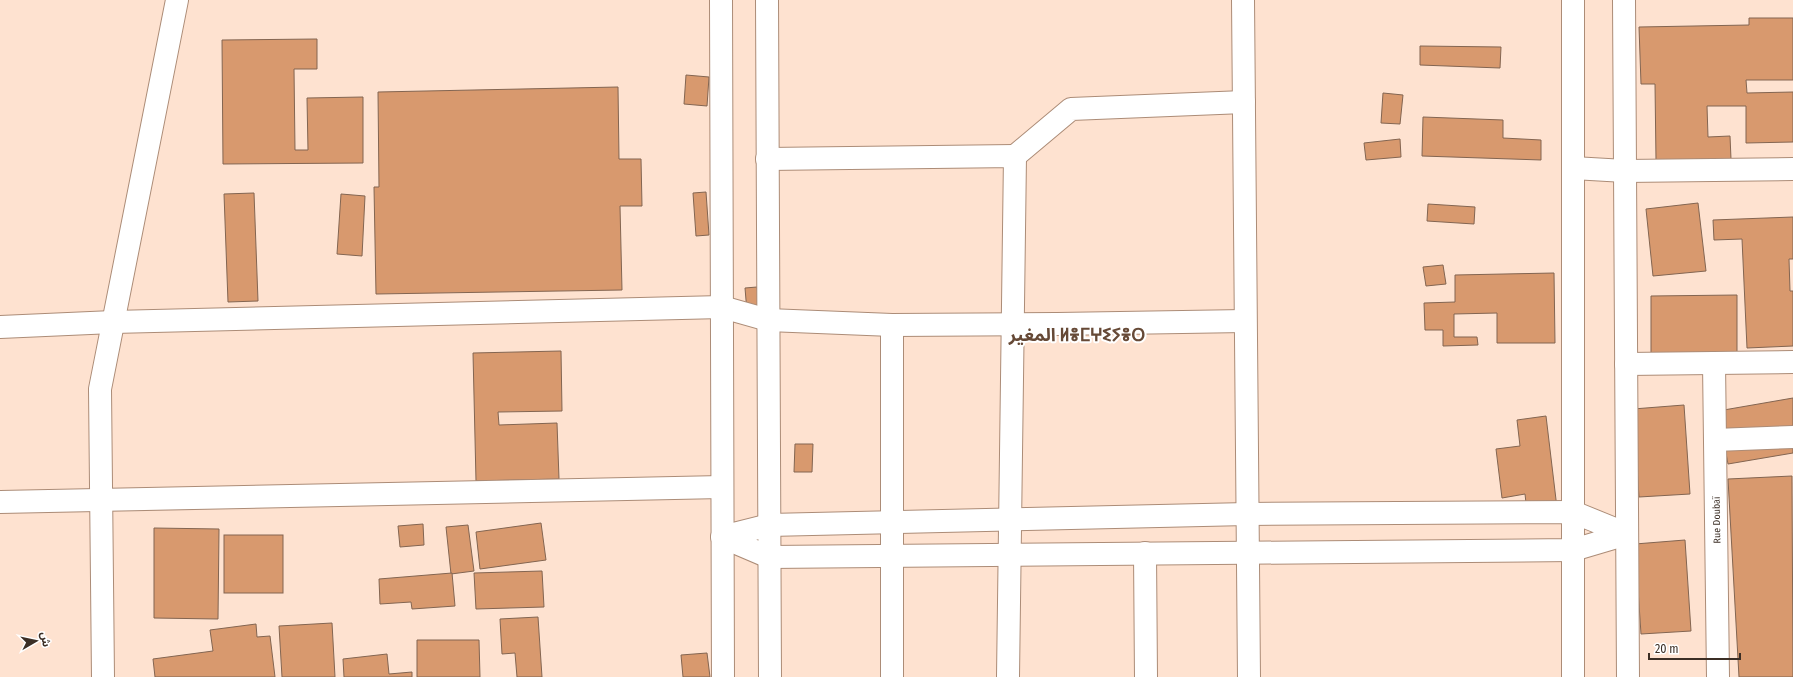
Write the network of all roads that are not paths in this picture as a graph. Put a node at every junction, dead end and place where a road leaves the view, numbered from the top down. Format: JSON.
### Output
{"nodes":[{"id":1,"x":177,"y":0,"type":"edge"},
{"id":2,"x":721,"y":0,"type":"edge"},
{"id":3,"x":767,"y":0,"type":"edge"},
{"id":4,"x":1243,"y":0,"type":"edge"},
{"id":5,"x":1573,"y":0,"type":"edge"},
{"id":6,"x":1624,"y":0,"type":"edge"},
{"id":7,"x":1244,"y":102,"type":"junction"},
{"id":8,"x":1015,"y":156,"type":"junction"},
{"id":9,"x":767,"y":158,"type":"junction"},
{"id":10,"x":1573,"y":168,"type":"junction"},
{"id":11,"x":1793,"y":170,"type":"edge"},
{"id":12,"x":1625,"y":171,"type":"junction"},
{"id":13,"x":722,"y":307,"type":"junction"},
{"id":14,"x":768,"y":320,"type":"junction"},
{"id":15,"x":1245,"y":321,"type":"junction"},
{"id":16,"x":113,"y":322,"type":"junction"},
{"id":17,"x":1013,"y":324,"type":"junction"},
{"id":18,"x":892,"y":325,"type":"junction"},
{"id":19,"x":0,"y":328,"type":"edge"},
{"id":20,"x":1793,"y":362,"type":"edge"},
{"id":21,"x":1714,"y":363,"type":"junction"},
{"id":22,"x":1626,"y":364,"type":"junction"},
{"id":23,"x":1793,"y":437,"type":"edge"},
{"id":24,"x":1715,"y":440,"type":"junction"},
{"id":25,"x":722,"y":487,"type":"junction"},
{"id":26,"x":101,"y":499,"type":"junction"},
{"id":27,"x":0,"y":502,"type":"edge"},
{"id":28,"x":1573,"y":512,"type":"junction"},
{"id":29,"x":1247,"y":514,"type":"junction"},
{"id":30,"x":1011,"y":520,"type":"junction"},
{"id":31,"x":893,"y":522,"type":"junction"},
{"id":32,"x":769,"y":524,"type":"junction"},
{"id":33,"x":1627,"y":534,"type":"junction"},
{"id":34,"x":722,"y":537,"type":"junction"},
{"id":35,"x":1573,"y":550,"type":"junction"},
{"id":36,"x":1248,"y":552,"type":"junction"},
{"id":37,"x":1145,"y":553,"type":"junction"},
{"id":38,"x":1010,"y":555,"type":"junction"},
{"id":39,"x":892,"y":556,"type":"junction"},
{"id":40,"x":769,"y":557,"type":"junction"},
{"id":41,"x":103,"y":677,"type":"edge"},
{"id":42,"x":722,"y":677,"type":"edge"},
{"id":43,"x":770,"y":677,"type":"edge"},
{"id":44,"x":892,"y":677,"type":"edge"},
{"id":45,"x":1008,"y":677,"type":"edge"},
{"id":46,"x":1146,"y":677,"type":"edge"},
{"id":47,"x":1249,"y":677,"type":"edge"},
{"id":48,"x":1573,"y":677,"type":"edge"},
{"id":49,"x":1628,"y":677,"type":"edge"},
{"id":50,"x":1718,"y":677,"type":"edge"}],
"edges":[{"from":1,"to":16,"type":"street"},
{"from":2,"to":13,"type":"street"},
{"from":3,"to":9,"type":"street"},
{"from":4,"to":7,"type":"street"},
{"from":5,"to":10,"type":"street"},
{"from":6,"to":12,"type":"street"},
{"from":7,"to":8,"type":"street"},
{"from":7,"to":15,"type":"street"},
{"from":8,"to":9,"type":"street"},
{"from":8,"to":17,"type":"street"},
{"from":9,"to":14,"type":"street"},
{"from":10,"to":12,"type":"street"},
{"from":10,"to":28,"type":"street"},
{"from":11,"to":12,"type":"street"},
{"from":12,"to":22,"type":"street"},
{"from":13,"to":14,"type":"street"},
{"from":13,"to":16,"type":"street"},
{"from":13,"to":25,"type":"street"},
{"from":14,"to":18,"type":"street"},
{"from":14,"to":32,"type":"street"},
{"from":15,"to":17,"type":"street"},
{"from":15,"to":29,"type":"street"},
{"from":16,"to":19,"type":"street"},
{"from":16,"to":26,"type":"street"},
{"from":17,"to":18,"type":"street"},
{"from":17,"to":30,"type":"street"},
{"from":18,"to":31,"type":"street"},
{"from":20,"to":21,"type":"street"},
{"from":21,"to":22,"type":"street"},
{"from":21,"to":24,"type":"street","name":"Rue Doubaï"},
{"from":22,"to":33,"type":"street"},
{"from":23,"to":24,"type":"street"},
{"from":24,"to":50,"type":"street","name":"Rue Doubaï"},
{"from":25,"to":26,"type":"street"},
{"from":25,"to":34,"type":"street"},
{"from":26,"to":27,"type":"street"},
{"from":26,"to":41,"type":"street"},
{"from":28,"to":29,"type":"street"},
{"from":28,"to":33,"type":"street"},
{"from":28,"to":35,"type":"street"},
{"from":29,"to":30,"type":"street"},
{"from":29,"to":36,"type":"street"},
{"from":30,"to":31,"type":"street"},
{"from":30,"to":38,"type":"street"},
{"from":31,"to":32,"type":"street"},
{"from":31,"to":39,"type":"street"},
{"from":32,"to":34,"type":"street"},
{"from":32,"to":40,"type":"street"},
{"from":33,"to":35,"type":"street"},
{"from":33,"to":49,"type":"street"},
{"from":34,"to":40,"type":"street"},
{"from":34,"to":42,"type":"street"},
{"from":35,"to":36,"type":"street"},
{"from":35,"to":48,"type":"street"},
{"from":36,"to":37,"type":"street"},
{"from":36,"to":47,"type":"street"},
{"from":37,"to":38,"type":"street"},
{"from":37,"to":46,"type":"street"},
{"from":38,"to":39,"type":"street"},
{"from":38,"to":45,"type":"street"},
{"from":39,"to":40,"type":"street"},
{"from":39,"to":44,"type":"street"},
{"from":40,"to":43,"type":"street"}]}
